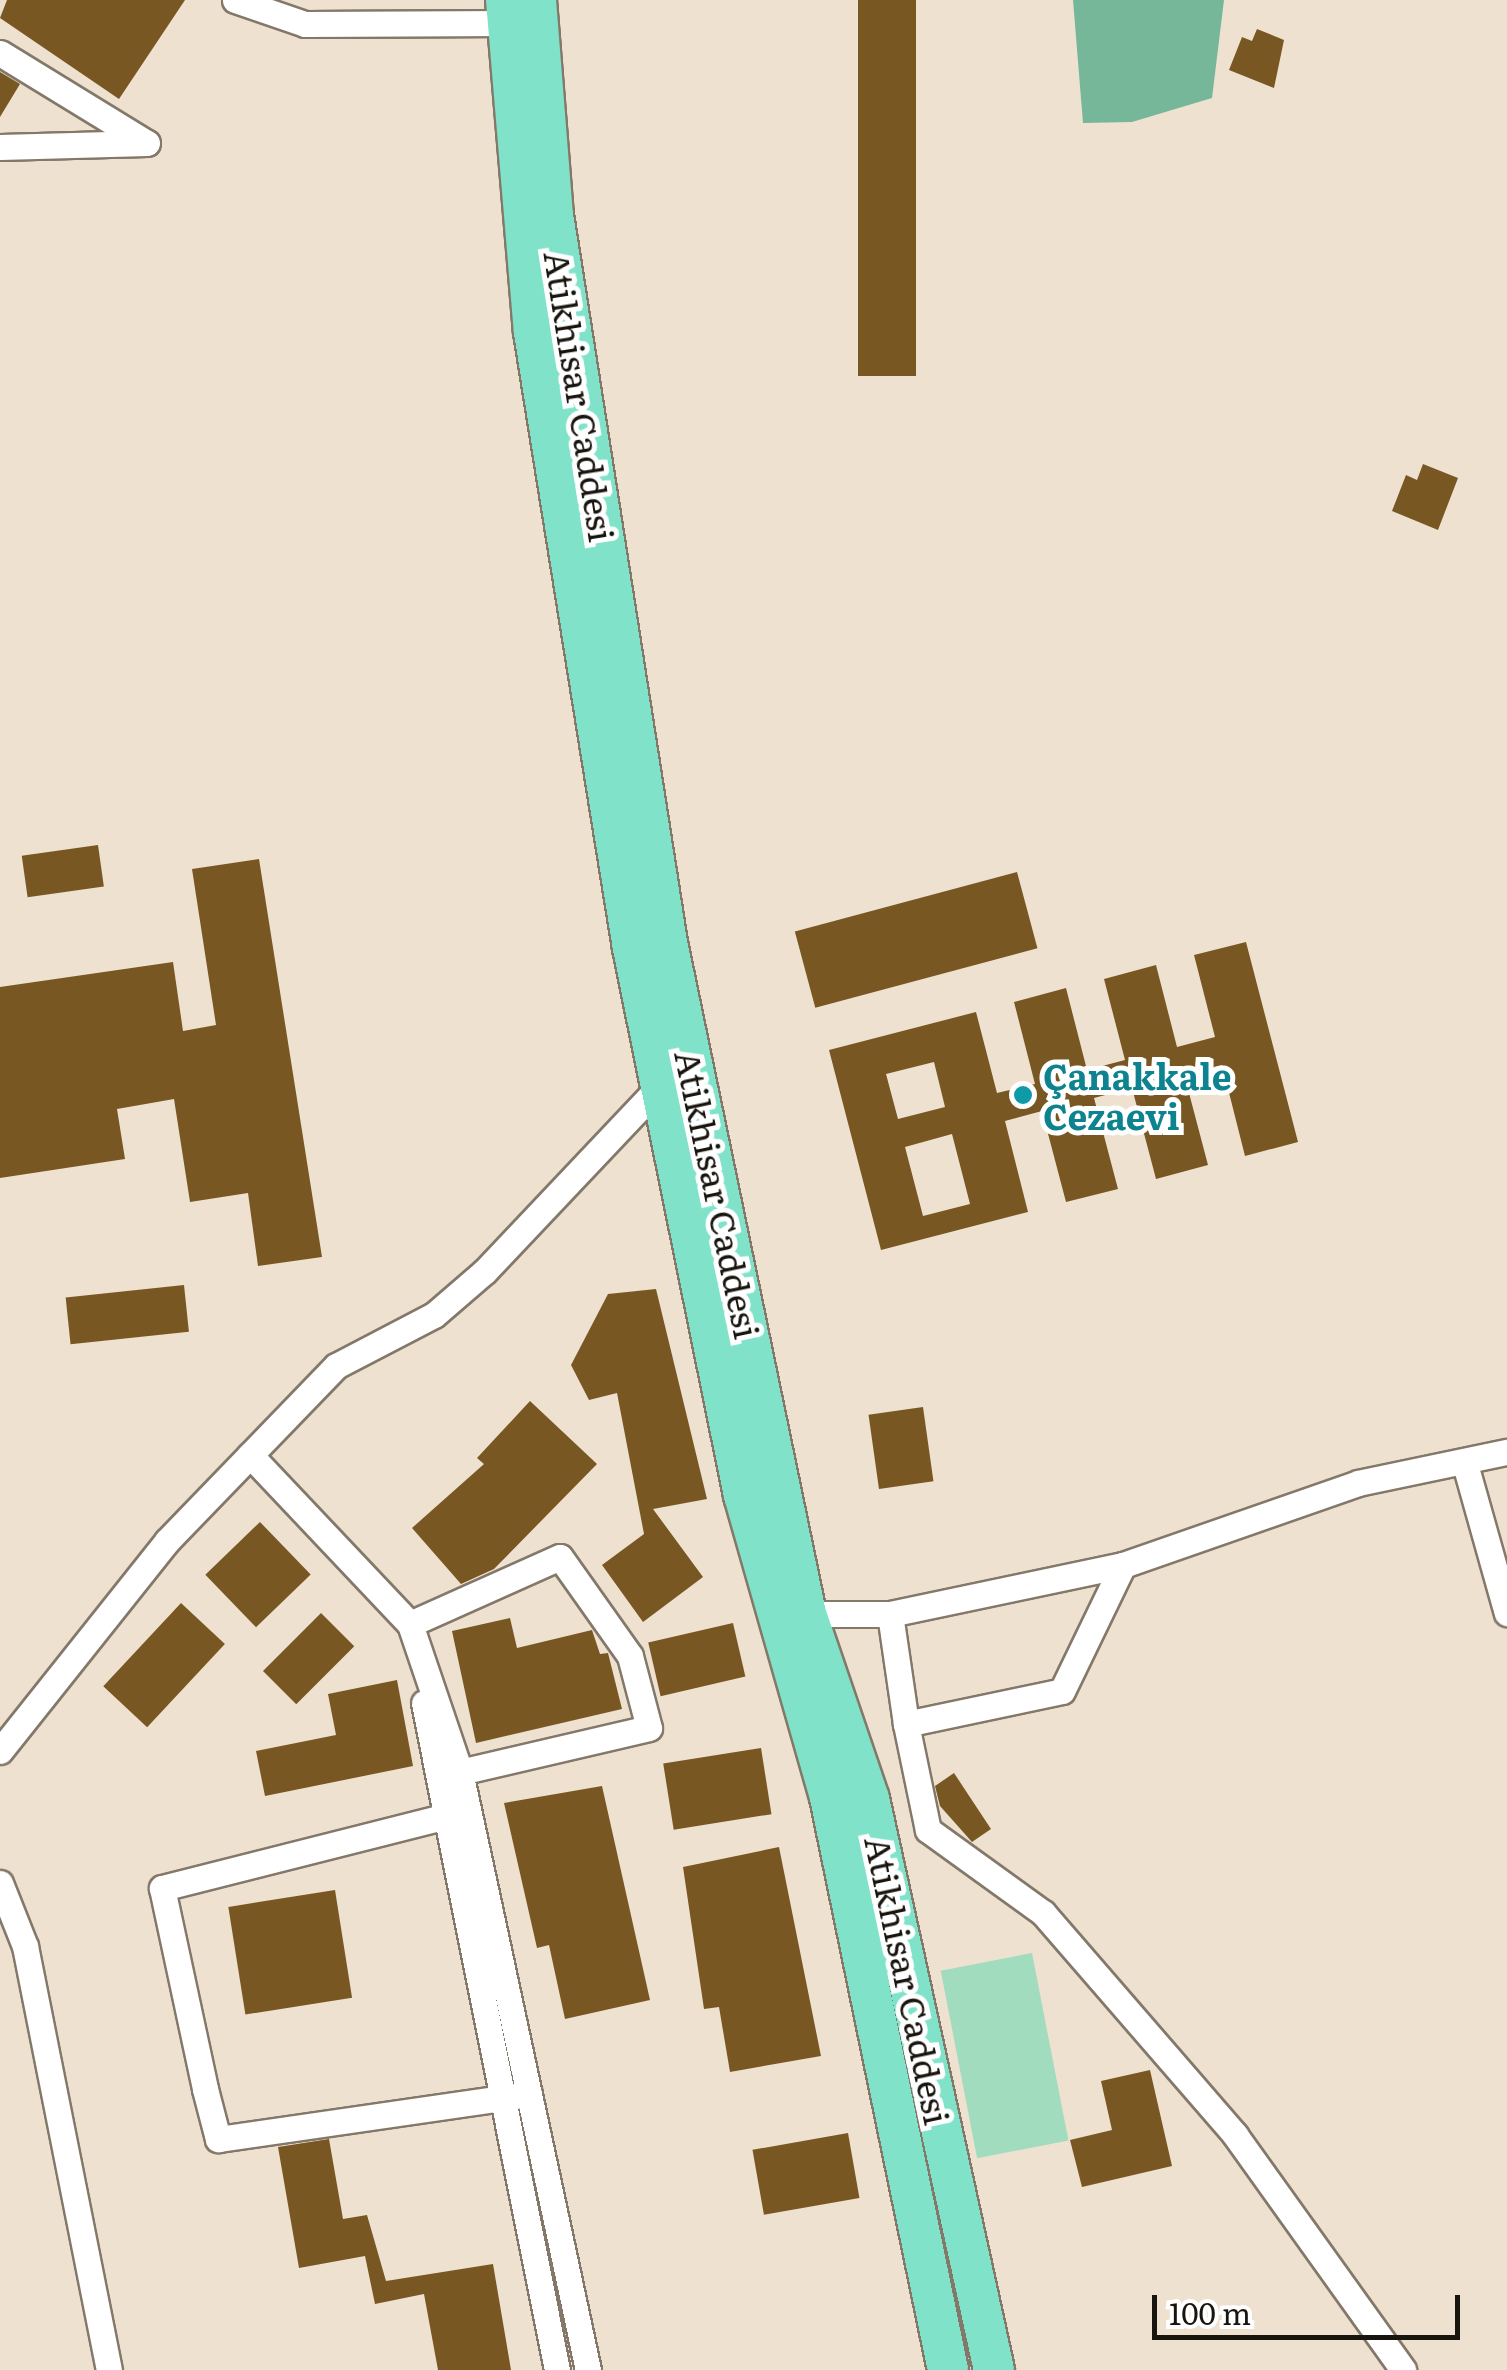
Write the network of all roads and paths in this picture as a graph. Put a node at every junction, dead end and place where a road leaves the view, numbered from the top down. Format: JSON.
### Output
{"nodes":[{"id":1,"x":249,"y":4,"type":"edge"},
{"id":2,"x":517,"y":8,"type":"edge"},
{"id":3,"x":0,"y":53,"type":"edge"},
{"id":4,"x":0,"y":148,"type":"edge"},
{"id":5,"x":660,"y":1086,"type":"junction"},
{"id":6,"x":736,"y":1362,"type":"junction"},
{"id":7,"x":1507,"y":1452,"type":"edge"},
{"id":8,"x":250,"y":1456,"type":"junction"},
{"id":9,"x":1465,"y":1464,"type":"junction"},
{"id":10,"x":1123,"y":1566,"type":"junction"},
{"id":11,"x":1507,"y":1613,"type":"edge"},
{"id":12,"x":806,"y":1614,"type":"junction"},
{"id":13,"x":890,"y":1614,"type":"junction"},
{"id":14,"x":410,"y":1624,"type":"junction"},
{"id":15,"x":906,"y":1724,"type":"junction"},
{"id":16,"x":0,"y":1751,"type":"edge"},
{"id":17,"x":460,"y":1772,"type":"junction"},
{"id":18,"x":443,"y":1817,"type":"junction"},
{"id":19,"x":0,"y":1883,"type":"edge"},
{"id":20,"x":516,"y":2094,"type":"junction"},
{"id":21,"x":109,"y":2370,"type":"edge"},
{"id":22,"x":557,"y":2370,"type":"edge"},
{"id":23,"x":588,"y":2370,"type":"edge"},
{"id":24,"x":948,"y":2370,"type":"edge"},
{"id":25,"x":994,"y":2370,"type":"edge"},
{"id":26,"x":1403,"y":2370,"type":"edge"}],
"edges":[{"from":1,"to":2,"type":"street"},
{"from":2,"to":5,"type":"highway","name":"Atikhisar Caddesi"},
{"from":2,"to":6,"type":"highway","name":"Atikhisar Caddesi"},
{"from":3,"to":4,"type":"street"},
{"from":5,"to":6,"type":"highway","name":"Atikhisar Caddesi"},
{"from":5,"to":8,"type":"street"},
{"from":6,"to":12,"type":"highway","name":"Atikhisar Caddesi"},
{"from":6,"to":24,"type":"highway","name":"Atikhisar Caddesi"},
{"from":7,"to":9,"type":"street"},
{"from":8,"to":14,"type":"street"},
{"from":8,"to":16,"type":"street"},
{"from":9,"to":10,"type":"street"},
{"from":9,"to":11,"type":"street"},
{"from":10,"to":13,"type":"street"},
{"from":10,"to":15,"type":"street"},
{"from":12,"to":13,"type":"street"},
{"from":12,"to":25,"type":"highway","name":"Atikhisar Caddesi"},
{"from":13,"to":15,"type":"street"},
{"from":14,"to":17,"type":"street"},
{"from":14,"to":17,"type":"street"},
{"from":14,"to":18,"type":"street"},
{"from":15,"to":26,"type":"street"},
{"from":17,"to":18,"type":"street"},
{"from":17,"to":20,"type":"street"},
{"from":18,"to":20,"type":"street"},
{"from":18,"to":20,"type":"street"},
{"from":19,"to":21,"type":"street"},
{"from":20,"to":22,"type":"street"},
{"from":20,"to":23,"type":"street"}]}
